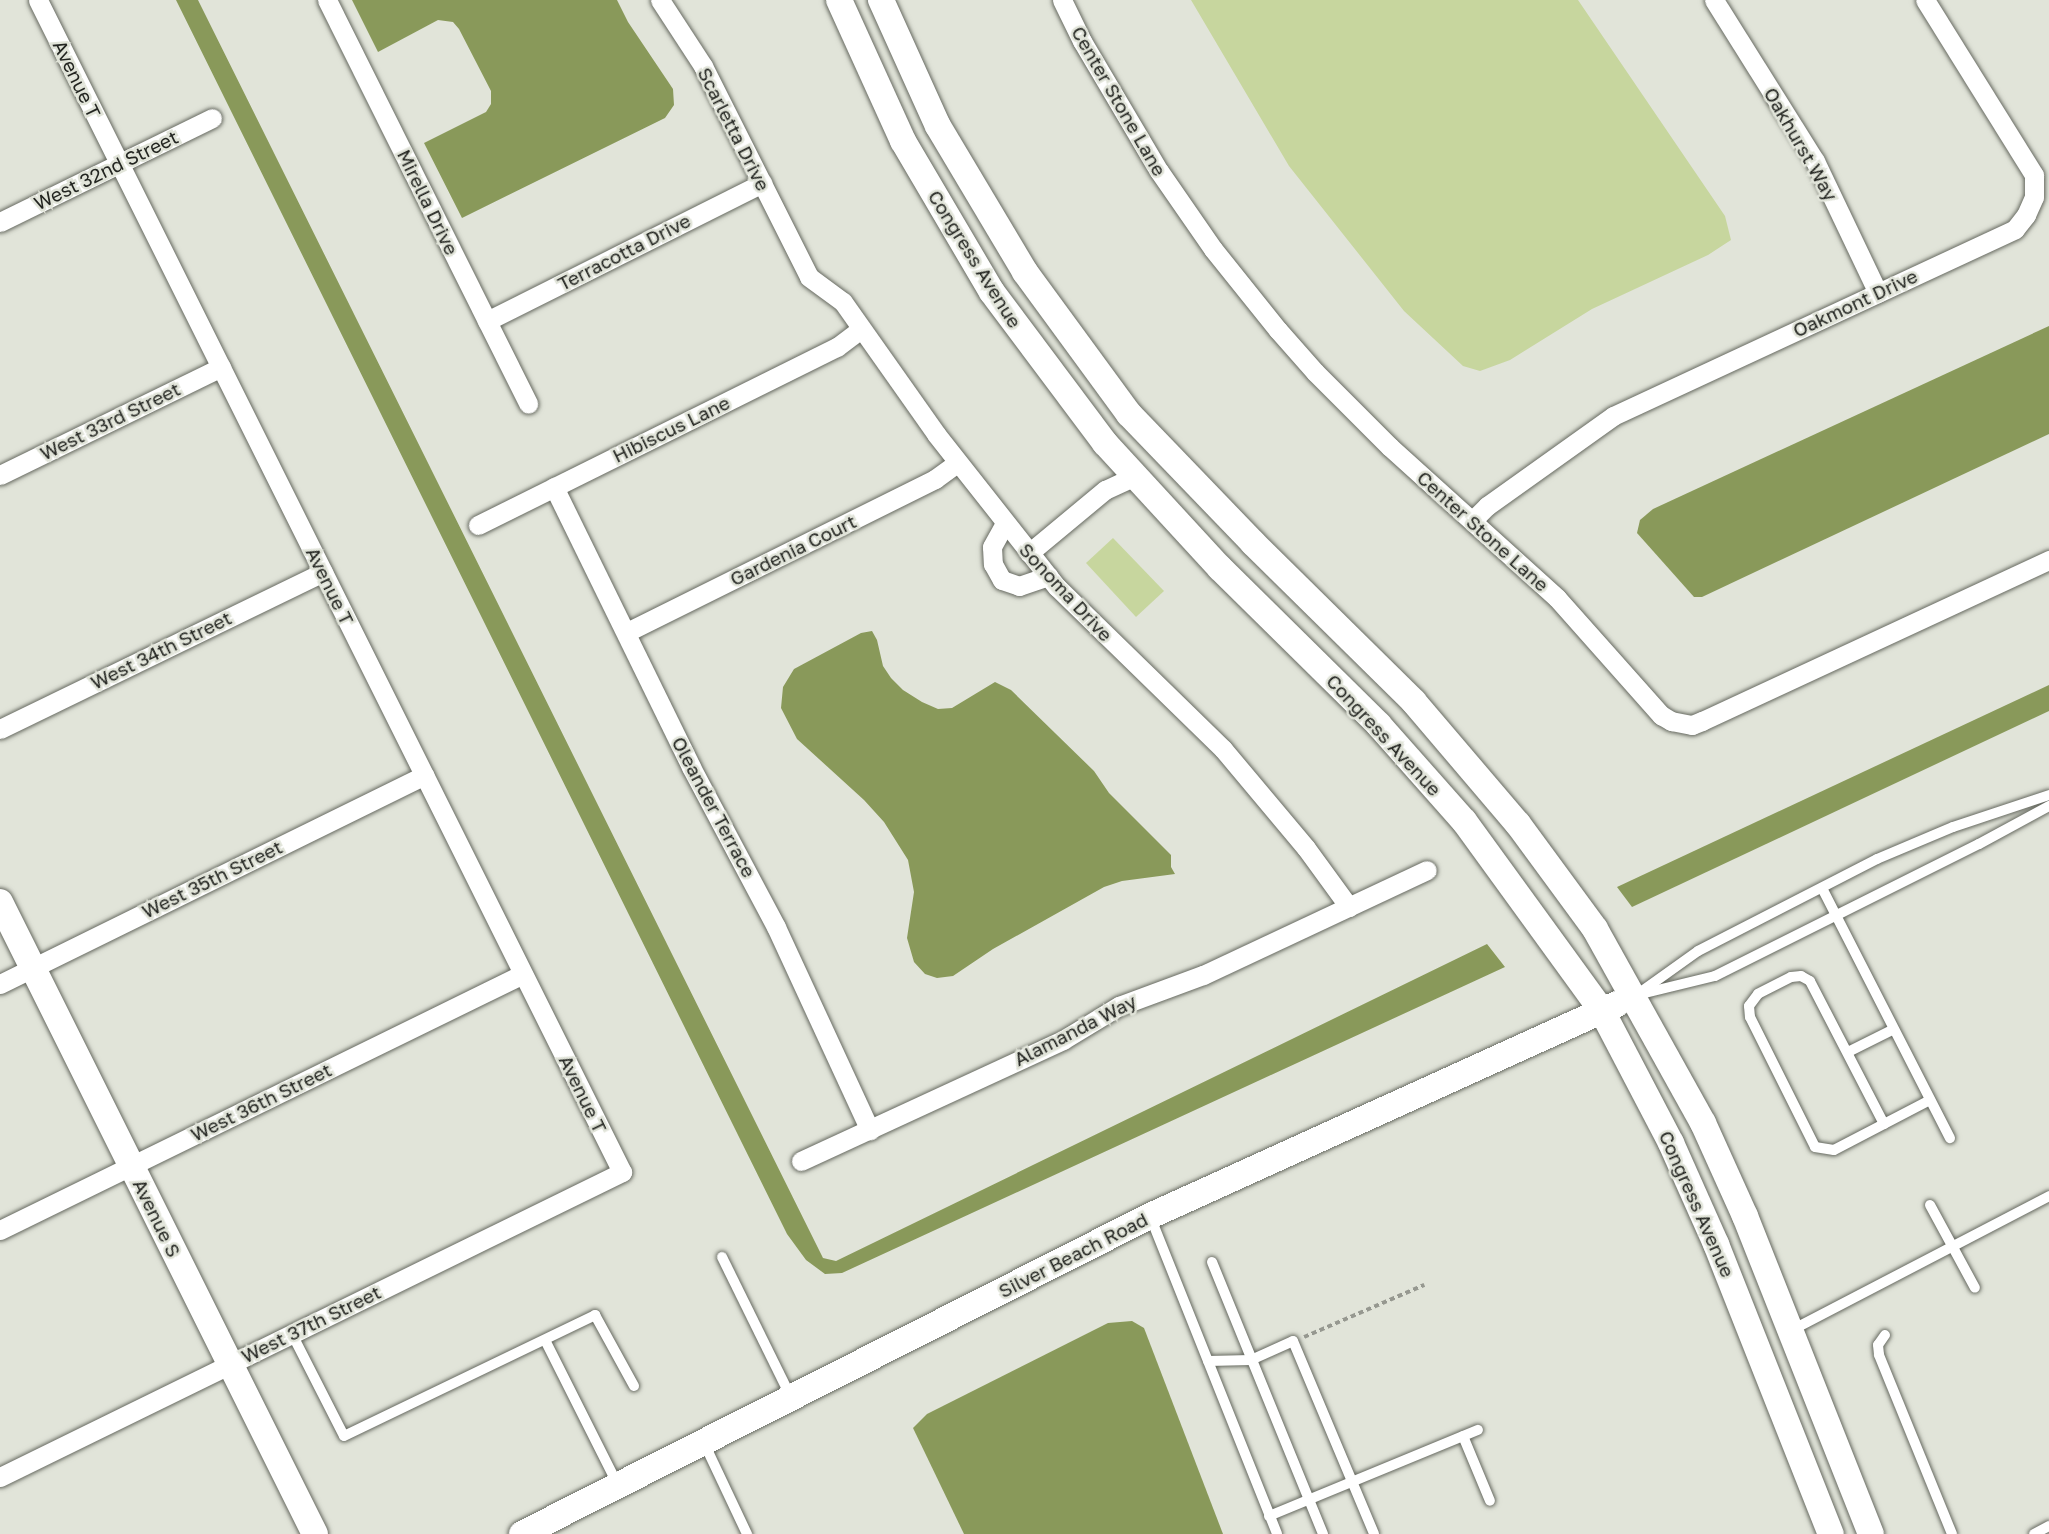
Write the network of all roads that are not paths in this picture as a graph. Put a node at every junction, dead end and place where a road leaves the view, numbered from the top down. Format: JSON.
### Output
{"nodes":[{"id":1,"x":38,"y":0,"type":"edge"},
{"id":2,"x":327,"y":0,"type":"edge"},
{"id":3,"x":660,"y":0,"type":"edge"},
{"id":4,"x":839,"y":0,"type":"edge"},
{"id":5,"x":881,"y":0,"type":"edge"},
{"id":6,"x":1062,"y":0,"type":"edge"},
{"id":7,"x":1714,"y":0,"type":"edge"},
{"id":8,"x":1925,"y":0,"type":"edge"},
{"id":9,"x":212,"y":118,"type":"dead end"},
{"id":10,"x":119,"y":163,"type":"junction"},
{"id":11,"x":762,"y":183,"type":"junction"},
{"id":12,"x":0,"y":222,"type":"edge"},
{"id":13,"x":801,"y":263,"type":"joint"},
{"id":14,"x":1878,"y":293,"type":"junction"},
{"id":15,"x":487,"y":321,"type":"junction"},
{"id":16,"x":861,"y":329,"type":"junction"},
{"id":17,"x":221,"y":367,"type":"junction"},
{"id":18,"x":528,"y":404,"type":"dead end"},
{"id":19,"x":957,"y":463,"type":"junction"},
{"id":20,"x":0,"y":475,"type":"edge"},
{"id":21,"x":1135,"y":476,"type":"junction"},
{"id":22,"x":554,"y":487,"type":"junction"},
{"id":23,"x":1225,"y":514,"type":"junction"},
{"id":24,"x":1473,"y":520,"type":"junction"},
{"id":25,"x":478,"y":525,"type":"dead end"},
{"id":26,"x":1004,"y":525,"type":"junction"},
{"id":27,"x":1029,"y":553,"type":"junction"},
{"id":28,"x":2049,"y":560,"type":"edge"},
{"id":29,"x":323,"y":572,"type":"junction"},
{"id":30,"x":1048,"y":576,"type":"junction"},
{"id":31,"x":627,"y":632,"type":"junction"},
{"id":32,"x":0,"y":729,"type":"edge"},
{"id":33,"x":424,"y":775,"type":"junction"},
{"id":34,"x":2049,"y":795,"type":"edge"},
{"id":35,"x":2049,"y":806,"type":"edge"},
{"id":36,"x":1427,"y":870,"type":"dead end"},
{"id":37,"x":1822,"y":888,"type":"junction"},
{"id":38,"x":0,"y":902,"type":"edge"},
{"id":39,"x":1349,"y":907,"type":"junction"},
{"id":40,"x":1836,"y":915,"type":"junction"},
{"id":41,"x":33,"y":968,"type":"junction"},
{"id":42,"x":523,"y":974,"type":"junction"},
{"id":43,"x":0,"y":984,"type":"edge"},
{"id":44,"x":1634,"y":996,"type":"junction"},
{"id":45,"x":1602,"y":1011,"type":"junction"},
{"id":46,"x":1894,"y":1029,"type":"junction"},
{"id":47,"x":1847,"y":1052,"type":"junction"},
{"id":48,"x":1930,"y":1100,"type":"junction"},
{"id":49,"x":1884,"y":1124,"type":"junction"},
{"id":50,"x":870,"y":1130,"type":"junction"},
{"id":51,"x":1950,"y":1139,"type":"dead end"},
{"id":52,"x":801,"y":1161,"type":"dead end"},
{"id":53,"x":131,"y":1166,"type":"junction"},
{"id":54,"x":622,"y":1172,"type":"joint"},
{"id":55,"x":2049,"y":1196,"type":"edge"},
{"id":56,"x":1930,"y":1205,"type":"dead end"},
{"id":57,"x":1150,"y":1216,"type":"junction"},
{"id":58,"x":0,"y":1230,"type":"edge"},
{"id":59,"x":1952,"y":1246,"type":"junction"},
{"id":60,"x":722,"y":1257,"type":"dead end"},
{"id":61,"x":1212,"y":1262,"type":"dead end"},
{"id":62,"x":1975,"y":1288,"type":"dead end"},
{"id":63,"x":1791,"y":1330,"type":"junction"},
{"id":64,"x":292,"y":1334,"type":"junction"},
{"id":65,"x":1885,"y":1335,"type":"dead end"},
{"id":66,"x":545,"y":1340,"type":"junction"},
{"id":67,"x":1251,"y":1360,"type":"junction"},
{"id":68,"x":1208,"y":1361,"type":"junction"},
{"id":69,"x":230,"y":1364,"type":"junction"},
{"id":70,"x":634,"y":1387,"type":"dead end"},
{"id":71,"x":791,"y":1398,"type":"junction"},
{"id":72,"x":1478,"y":1430,"type":"dead end"},
{"id":73,"x":1463,"y":1436,"type":"junction"},
{"id":74,"x":704,"y":1442,"type":"junction"},
{"id":75,"x":0,"y":1477,"type":"edge"},
{"id":76,"x":1352,"y":1482,"type":"junction"},
{"id":77,"x":618,"y":1485,"type":"junction"},
{"id":78,"x":1309,"y":1500,"type":"junction"},
{"id":79,"x":1490,"y":1501,"type":"dead end"},
{"id":80,"x":1269,"y":1516,"type":"junction"},
{"id":81,"x":2049,"y":1526,"type":"edge"},
{"id":82,"x":315,"y":1534,"type":"edge"},
{"id":83,"x":523,"y":1534,"type":"edge"},
{"id":84,"x":747,"y":1534,"type":"edge"},
{"id":85,"x":1277,"y":1534,"type":"edge"},
{"id":86,"x":1323,"y":1534,"type":"edge"},
{"id":87,"x":1374,"y":1534,"type":"edge"},
{"id":88,"x":1831,"y":1534,"type":"edge"},
{"id":89,"x":1871,"y":1534,"type":"edge"},
{"id":90,"x":1952,"y":1534,"type":"edge"},
{"id":91,"x":2034,"y":1534,"type":"edge"}],
"edges":[{"from":1,"to":10,"type":"street","name":"Avenue T"},
{"from":2,"to":15,"type":"street","name":"Mirella Drive"},
{"from":3,"to":11,"type":"street","name":"Scarletta Drive"},
{"from":4,"to":21,"type":"street","name":"Congress Avenue"},
{"from":5,"to":23,"type":"street","name":"Congress Avenue"},
{"from":6,"to":24,"type":"street","name":"Center Stone Lane"},
{"from":7,"to":14,"type":"street","name":"Oakhurst Way"},
{"from":8,"to":14,"type":"street","name":"Oakmont Drive"},
{"from":9,"to":10,"type":"street","name":"West 32nd Street"},
{"from":10,"to":12,"type":"street","name":"West 32nd Street"},
{"from":10,"to":17,"type":"street","name":"Avenue T"},
{"from":11,"to":13,"type":"street","name":"Scarletta Drive"},
{"from":11,"to":15,"type":"street","name":"Terracotta Drive"},
{"from":13,"to":16,"type":"street","name":"Sonoma Drive"},
{"from":14,"to":24,"type":"street","name":"Oakmont Drive"},
{"from":15,"to":18,"type":"street","name":"Mirella Drive"},
{"from":16,"to":19,"type":"street","name":"Sonoma Drive"},
{"from":16,"to":22,"type":"street","name":"Hibiscus Lane"},
{"from":17,"to":20,"type":"street","name":"West 33rd Street"},
{"from":17,"to":29,"type":"street","name":"Avenue T"},
{"from":19,"to":26,"type":"street","name":"Sonoma Drive"},
{"from":19,"to":31,"type":"street","name":"Gardenia Court"},
{"from":21,"to":23,"type":"street"},
{"from":21,"to":27,"type":"street"},
{"from":21,"to":45,"type":"street","name":"Congress Avenue"},
{"from":22,"to":25,"type":"street","name":"Hibiscus Lane"},
{"from":22,"to":31,"type":"street","name":"Oleander Terrace"},
{"from":23,"to":44,"type":"street","name":"Congress Avenue"},
{"from":24,"to":28,"type":"street","name":"Center Stone Lane"},
{"from":26,"to":27,"type":"street","name":"Sonoma Drive"},
{"from":26,"to":30,"type":"street"},
{"from":27,"to":30,"type":"street","name":"Sonoma Drive"},
{"from":29,"to":32,"type":"street","name":"West 34th Street"},
{"from":29,"to":33,"type":"street","name":"Avenue T"},
{"from":30,"to":39,"type":"street","name":"Sonoma Drive"},
{"from":31,"to":50,"type":"street","name":"Oleander Terrace"},
{"from":33,"to":41,"type":"street","name":"West 35th Street"},
{"from":33,"to":42,"type":"street","name":"Avenue T"},
{"from":34,"to":37,"type":"lane"},
{"from":35,"to":40,"type":"lane"},
{"from":36,"to":39,"type":"street","name":"Alamanda Way"},
{"from":37,"to":40,"type":"lane"},
{"from":37,"to":44,"type":"lane"},
{"from":38,"to":41,"type":"street","name":"Avenue S"},
{"from":39,"to":50,"type":"street","name":"Alamanda Way"},
{"from":40,"to":44,"type":"lane"},
{"from":40,"to":46,"type":"lane"},
{"from":41,"to":43,"type":"street","name":"West 35th Street"},
{"from":41,"to":53,"type":"street","name":"Avenue S"},
{"from":42,"to":53,"type":"street","name":"West 36th Street"},
{"from":42,"to":54,"type":"street","name":"Avenue T"},
{"from":44,"to":45,"type":"street","name":"Silver Beach Road"},
{"from":44,"to":63,"type":"street","name":"Congress Avenue"},
{"from":45,"to":57,"type":"street","name":"Silver Beach Road"},
{"from":45,"to":88,"type":"street","name":"Congress Avenue"},
{"from":46,"to":47,"type":"lane"},
{"from":46,"to":48,"type":"lane"},
{"from":47,"to":49,"type":"lane"},
{"from":47,"to":49,"type":"lane"},
{"from":48,"to":49,"type":"lane"},
{"from":48,"to":51,"type":"lane"},
{"from":50,"to":52,"type":"street","name":"Alamanda Way"},
{"from":53,"to":58,"type":"street","name":"West 36th Street"},
{"from":53,"to":69,"type":"street","name":"Avenue S"},
{"from":54,"to":64,"type":"street","name":"West 37th Street"},
{"from":55,"to":59,"type":"lane"},
{"from":56,"to":59,"type":"lane"},
{"from":57,"to":68,"type":"lane"},
{"from":57,"to":71,"type":"street","name":"Silver Beach Road"},
{"from":59,"to":62,"type":"lane"},
{"from":59,"to":63,"type":"lane"},
{"from":60,"to":71,"type":"lane"},
{"from":61,"to":67,"type":"lane"},
{"from":63,"to":89,"type":"street","name":"Congress Avenue"},
{"from":64,"to":66,"type":"lane"},
{"from":64,"to":69,"type":"street","name":"West 37th Street"},
{"from":65,"to":90,"type":"lane"},
{"from":66,"to":70,"type":"lane"},
{"from":66,"to":77,"type":"lane"},
{"from":67,"to":68,"type":"lane"},
{"from":67,"to":76,"type":"lane"},
{"from":67,"to":78,"type":"lane"},
{"from":68,"to":80,"type":"lane"},
{"from":69,"to":75,"type":"street","name":"West 37th Street"},
{"from":69,"to":82,"type":"street","name":"Avenue S"},
{"from":71,"to":74,"type":"street","name":"Silver Beach Road"},
{"from":72,"to":73,"type":"lane"},
{"from":73,"to":76,"type":"lane"},
{"from":73,"to":79,"type":"lane"},
{"from":74,"to":77,"type":"street","name":"Silver Beach Road"},
{"from":74,"to":84,"type":"lane"},
{"from":76,"to":78,"type":"lane"},
{"from":76,"to":87,"type":"lane"},
{"from":77,"to":83,"type":"street","name":"Silver Beach Road"},
{"from":78,"to":80,"type":"lane"},
{"from":78,"to":86,"type":"lane"},
{"from":80,"to":85,"type":"lane"},
{"from":81,"to":91,"type":"lane"}]}
